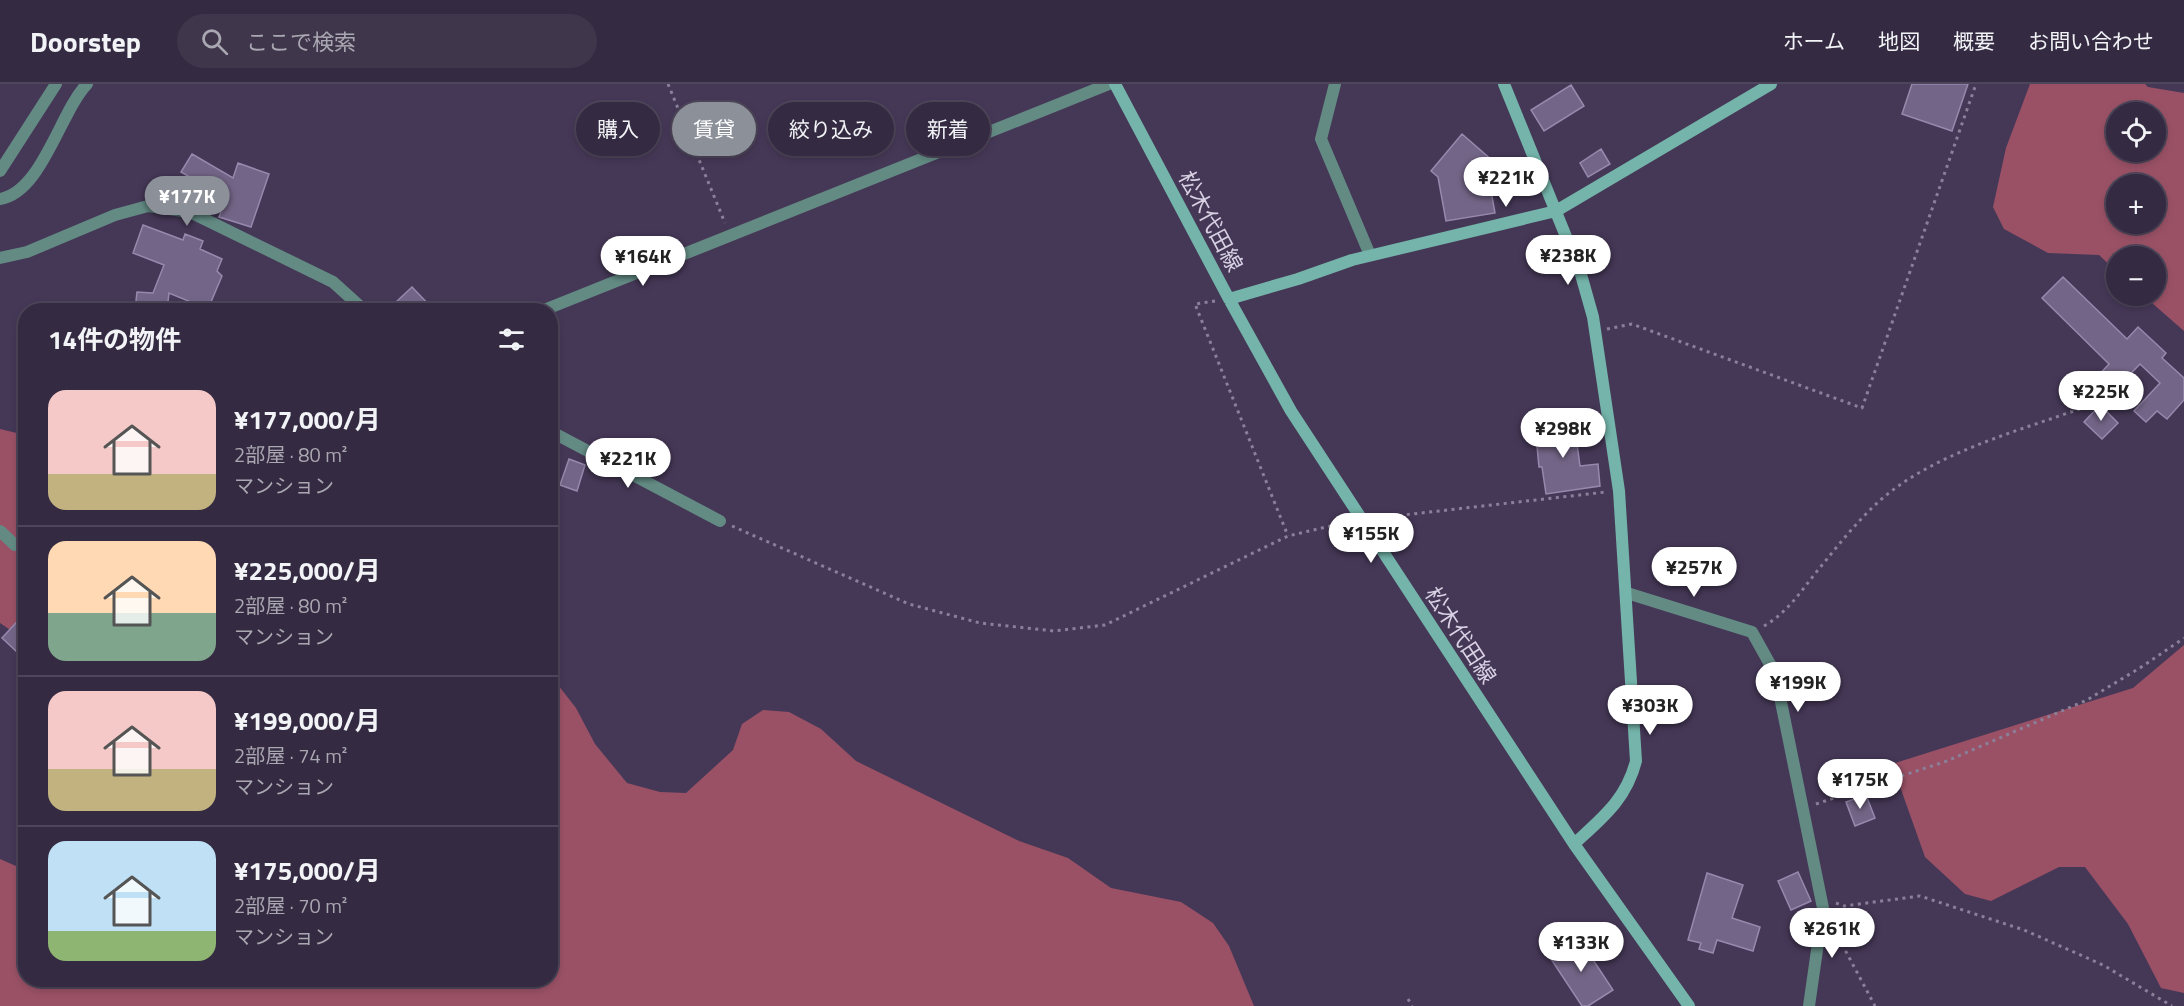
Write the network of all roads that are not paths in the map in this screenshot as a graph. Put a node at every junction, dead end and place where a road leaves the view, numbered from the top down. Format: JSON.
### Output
{"nodes":[{"id":1,"x":56,"y":84,"type":"edge"},
{"id":2,"x":87,"y":84,"type":"edge"},
{"id":3,"x":1109,"y":84,"type":"edge"},
{"id":4,"x":1115,"y":84,"type":"edge"},
{"id":5,"x":1335,"y":84,"type":"edge"},
{"id":6,"x":1504,"y":84,"type":"edge"},
{"id":7,"x":1770,"y":84,"type":"edge"},
{"id":8,"x":0,"y":171,"type":"edge"},
{"id":9,"x":0,"y":199,"type":"edge"},
{"id":10,"x":1556,"y":211,"type":"junction"},
{"id":11,"x":1370,"y":255,"type":"junction"},
{"id":12,"x":0,"y":258,"type":"edge"},
{"id":13,"x":1228,"y":299,"type":"junction"},
{"id":14,"x":356,"y":303,"type":"edge"},
{"id":15,"x":558,"y":304,"type":"edge"},
{"id":16,"x":558,"y":435,"type":"edge"},
{"id":17,"x":720,"y":520,"type":"road end"},
{"id":18,"x":0,"y":531,"type":"edge"},
{"id":19,"x":15,"y":545,"type":"dead end"},
{"id":20,"x":1627,"y":593,"type":"junction"},
{"id":21,"x":1574,"y":844,"type":"junction"},
{"id":22,"x":1689,"y":1006,"type":"edge"},
{"id":23,"x":1809,"y":1006,"type":"edge"}],
"edges":[{"from":1,"to":8,"type":"street"},
{"from":2,"to":9,"type":"street"},
{"from":3,"to":15,"type":"street"},
{"from":4,"to":13,"type":"street","name":"松木代田線"},
{"from":5,"to":11,"type":"street"},
{"from":6,"to":10,"type":"street"},
{"from":7,"to":10,"type":"street"},
{"from":10,"to":11,"type":"street"},
{"from":10,"to":20,"type":"street"},
{"from":11,"to":13,"type":"street"},
{"from":12,"to":14,"type":"street"},
{"from":13,"to":21,"type":"street","name":"松木代田線"},
{"from":16,"to":17,"type":"street"},
{"from":18,"to":19,"type":"street"},
{"from":20,"to":21,"type":"street"},
{"from":20,"to":23,"type":"street"},
{"from":21,"to":22,"type":"street","name":"松木代田線"}]}
